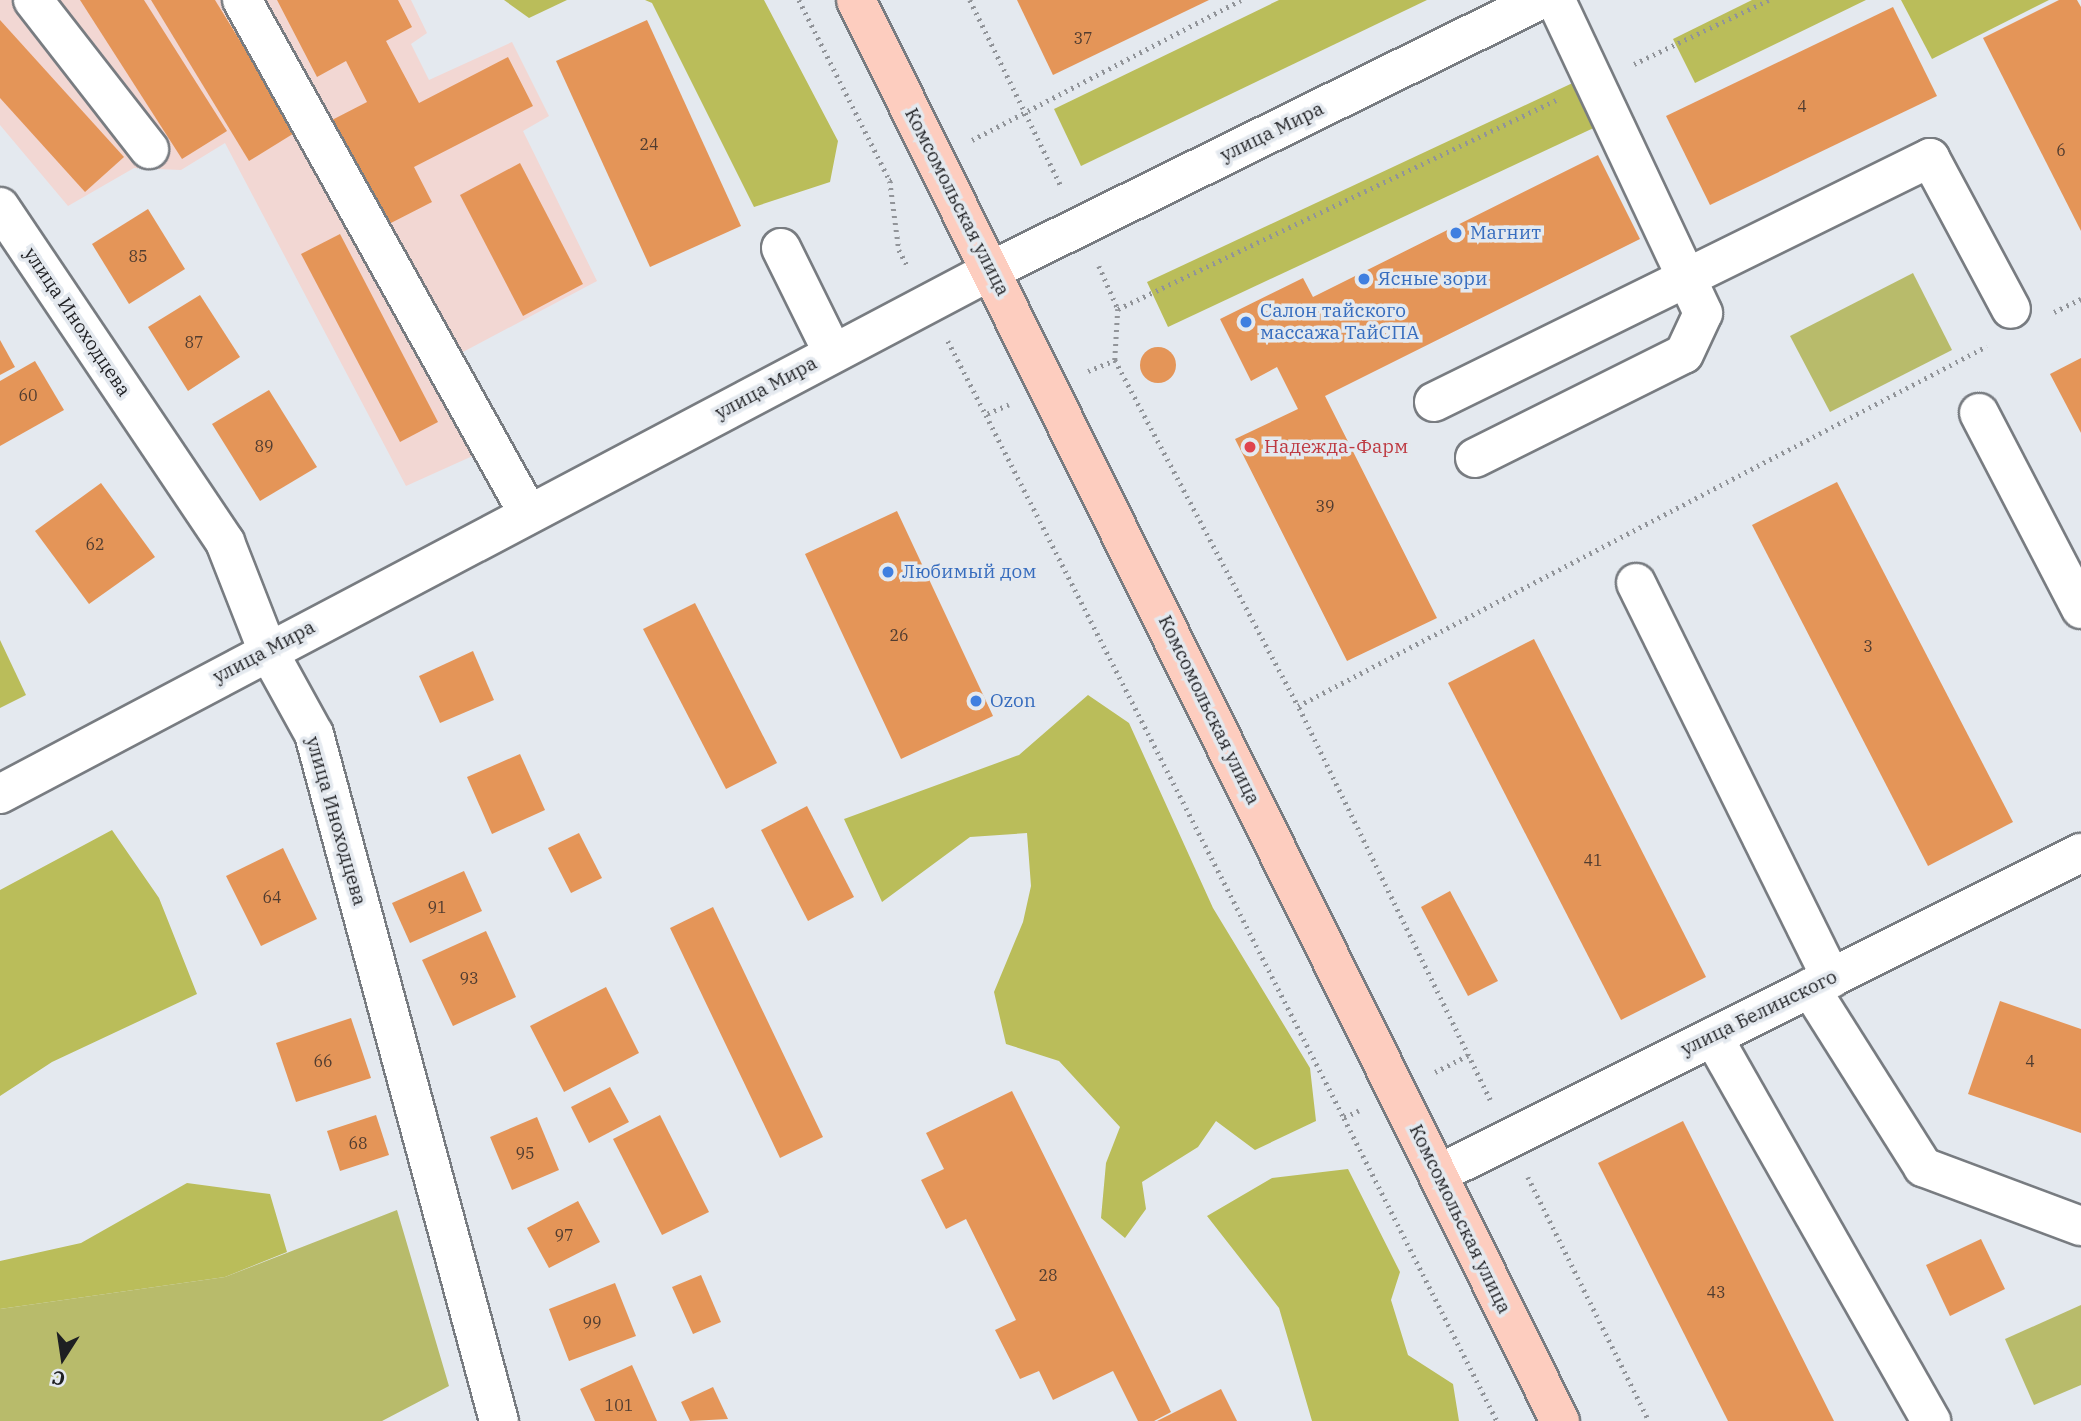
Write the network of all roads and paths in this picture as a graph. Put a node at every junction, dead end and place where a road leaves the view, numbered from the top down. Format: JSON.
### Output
{"nodes":[{"id":1,"x":33,"y":0,"type":"edge"},
{"id":2,"x":242,"y":0,"type":"edge"},
{"id":3,"x":799,"y":0,"type":"edge"},
{"id":4,"x":856,"y":0,"type":"edge"},
{"id":5,"x":970,"y":0,"type":"edge"},
{"id":6,"x":1241,"y":0,"type":"edge"},
{"id":7,"x":1540,"y":0,"type":"edge"},
{"id":8,"x":1556,"y":0,"type":"edge"},
{"id":9,"x":1769,"y":0,"type":"edge"},
{"id":10,"x":1597,"y":82,"type":"junction"},
{"id":11,"x":1025,"y":110,"type":"junction"},
{"id":12,"x":149,"y":149,"type":"dead end"},
{"id":13,"x":935,"y":159,"type":"junction"},
{"id":14,"x":0,"y":206,"type":"edge"},
{"id":15,"x":1081,"y":226,"type":"junction"},
{"id":16,"x":781,"y":248,"type":"dead end"},
{"id":17,"x":992,"y":270,"type":"junction"},
{"id":18,"x":1686,"y":278,"type":"junction"},
{"id":19,"x":1118,"y":309,"type":"junction"},
{"id":20,"x":2004,"y":325,"type":"joint"},
{"id":21,"x":833,"y":353,"type":"junction"},
{"id":22,"x":1115,"y":360,"type":"junction"},
{"id":23,"x":1049,"y":387,"type":"junction"},
{"id":24,"x":1434,"y":402,"type":"dead end"},
{"id":25,"x":1979,"y":413,"type":"dead end"},
{"id":26,"x":1475,"y":458,"type":"dead end"},
{"id":27,"x":528,"y":513,"type":"junction"},
{"id":28,"x":1636,"y":583,"type":"dead end"},
{"id":29,"x":2081,"y":609,"type":"edge"},
{"id":30,"x":267,"y":649,"type":"junction"},
{"id":31,"x":1298,"y":706,"type":"junction"},
{"id":32,"x":0,"y":794,"type":"edge"},
{"id":33,"x":2081,"y":853,"type":"edge"},
{"id":34,"x":1821,"y":983,"type":"junction"},
{"id":35,"x":1713,"y":1037,"type":"junction"},
{"id":36,"x":1344,"y":1118,"type":"dead end"},
{"id":37,"x":1509,"y":1139,"type":"junction"},
{"id":38,"x":1438,"y":1174,"type":"junction"},
{"id":39,"x":2081,"y":1226,"type":"edge"},
{"id":40,"x":499,"y":1421,"type":"edge"},
{"id":41,"x":1560,"y":1421,"type":"edge"},
{"id":42,"x":1649,"y":1421,"type":"edge"},
{"id":43,"x":1931,"y":1421,"type":"edge"}],
"edges":[{"from":1,"to":12,"type":"street"},
{"from":2,"to":27,"type":"street"},
{"from":3,"to":13,"type":"path"},
{"from":4,"to":13,"type":"main road","name":"Комсомольская улица"},
{"from":5,"to":11,"type":"path"},
{"from":6,"to":11,"type":"path"},
{"from":7,"to":15,"type":"street","name":"улица Мира"},
{"from":8,"to":10,"type":"street"},
{"from":9,"to":10,"type":"path"},
{"from":10,"to":18,"type":"street"},
{"from":10,"to":19,"type":"path"},
{"from":11,"to":13,"type":"path"},
{"from":11,"to":15,"type":"path"},
{"from":13,"to":17,"type":"main road","name":"Комсомольская улица"},
{"from":14,"to":30,"type":"street","name":"улица Иноходцева"},
{"from":15,"to":17,"type":"street","name":"улица Мира"},
{"from":15,"to":19,"type":"path"},
{"from":16,"to":21,"type":"street"},
{"from":17,"to":21,"type":"street","name":"улица Мира"},
{"from":17,"to":23,"type":"main road","name":"Комсомольская улица"},
{"from":18,"to":20,"type":"street"},
{"from":18,"to":24,"type":"street"},
{"from":18,"to":26,"type":"street"},
{"from":19,"to":22,"type":"path"},
{"from":20,"to":31,"type":"path"},
{"from":21,"to":27,"type":"street","name":"улица Мира"},
{"from":22,"to":23,"type":"path"},
{"from":22,"to":31,"type":"path"},
{"from":23,"to":36,"type":"path"},
{"from":23,"to":38,"type":"main road","name":"Комсомольская улица"},
{"from":25,"to":29,"type":"street"},
{"from":27,"to":30,"type":"street","name":"улица Мира"},
{"from":28,"to":34,"type":"street"},
{"from":30,"to":32,"type":"street","name":"улица Мира"},
{"from":30,"to":40,"type":"street","name":"улица Иноходцева"},
{"from":31,"to":37,"type":"path"},
{"from":33,"to":34,"type":"street","name":"улица Белинского"},
{"from":34,"to":35,"type":"street","name":"улица Белинского"},
{"from":34,"to":39,"type":"street"},
{"from":35,"to":37,"type":"street","name":"улица Белинского"},
{"from":35,"to":43,"type":"street"},
{"from":37,"to":38,"type":"street","name":"улица Белинского"},
{"from":37,"to":42,"type":"path"},
{"from":38,"to":41,"type":"main road","name":"Комсомольская улица"}]}
